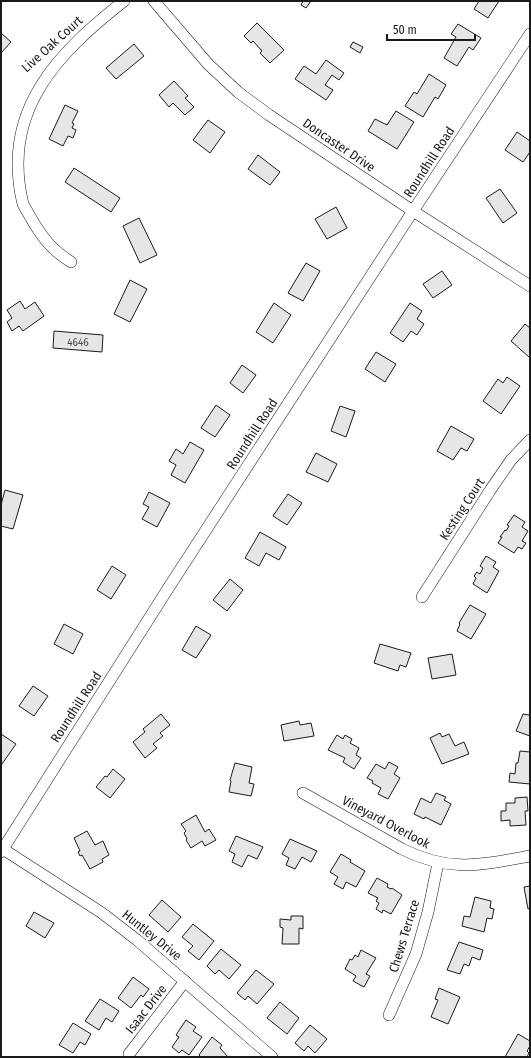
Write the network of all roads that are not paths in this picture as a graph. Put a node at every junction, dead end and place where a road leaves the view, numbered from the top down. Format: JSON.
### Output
{"nodes":[{"id":1,"x":124,"y":1,"type":"edge"},
{"id":2,"x":154,"y":1,"type":"edge"},
{"id":3,"x":530,"y":34,"type":"edge"},
{"id":4,"x":34,"y":77,"type":"dead end"},
{"id":5,"x":8,"y":171,"type":"dead end"},
{"id":6,"x":413,"y":211,"type":"junction"},
{"id":7,"x":71,"y":262,"type":"dead end"},
{"id":8,"x":530,"y":286,"type":"edge"},
{"id":9,"x":530,"y":440,"type":"edge"},
{"id":10,"x":422,"y":597,"type":"dead end"},
{"id":11,"x":303,"y":793,"type":"dead end"},
{"id":12,"x":2,"y":850,"type":"edge"},
{"id":13,"x":530,"y":856,"type":"edge"},
{"id":14,"x":438,"y":863,"type":"junction"},
{"id":15,"x":185,"y":981,"type":"junction"},
{"id":16,"x":389,"y":1015,"type":"dead end"},
{"id":17,"x":129,"y":1054,"type":"dead end"},
{"id":18,"x":272,"y":1057,"type":"edge"}],
"edges":[{"from":1,"to":4,"type":"street","name":"Live Oak Court"},
{"from":2,"to":6,"type":"street","name":"Doncaster Drive"},
{"from":3,"to":6,"type":"street","name":"Roundhill Road"},
{"from":5,"to":7,"type":"street"},
{"from":6,"to":8,"type":"street","name":"Doncaster Drive"},
{"from":6,"to":12,"type":"street","name":"Roundhill Road"},
{"from":9,"to":10,"type":"street","name":"Kesting Court"},
{"from":11,"to":14,"type":"street","name":"Vineyard Overlook"},
{"from":12,"to":15,"type":"street","name":"Huntley Drive"},
{"from":13,"to":14,"type":"street","name":"Vineyard Overlook"},
{"from":14,"to":16,"type":"street","name":"Chews Terrace"},
{"from":15,"to":17,"type":"street","name":"Isaac Drive"},
{"from":15,"to":18,"type":"street","name":"Huntley Drive"}]}
